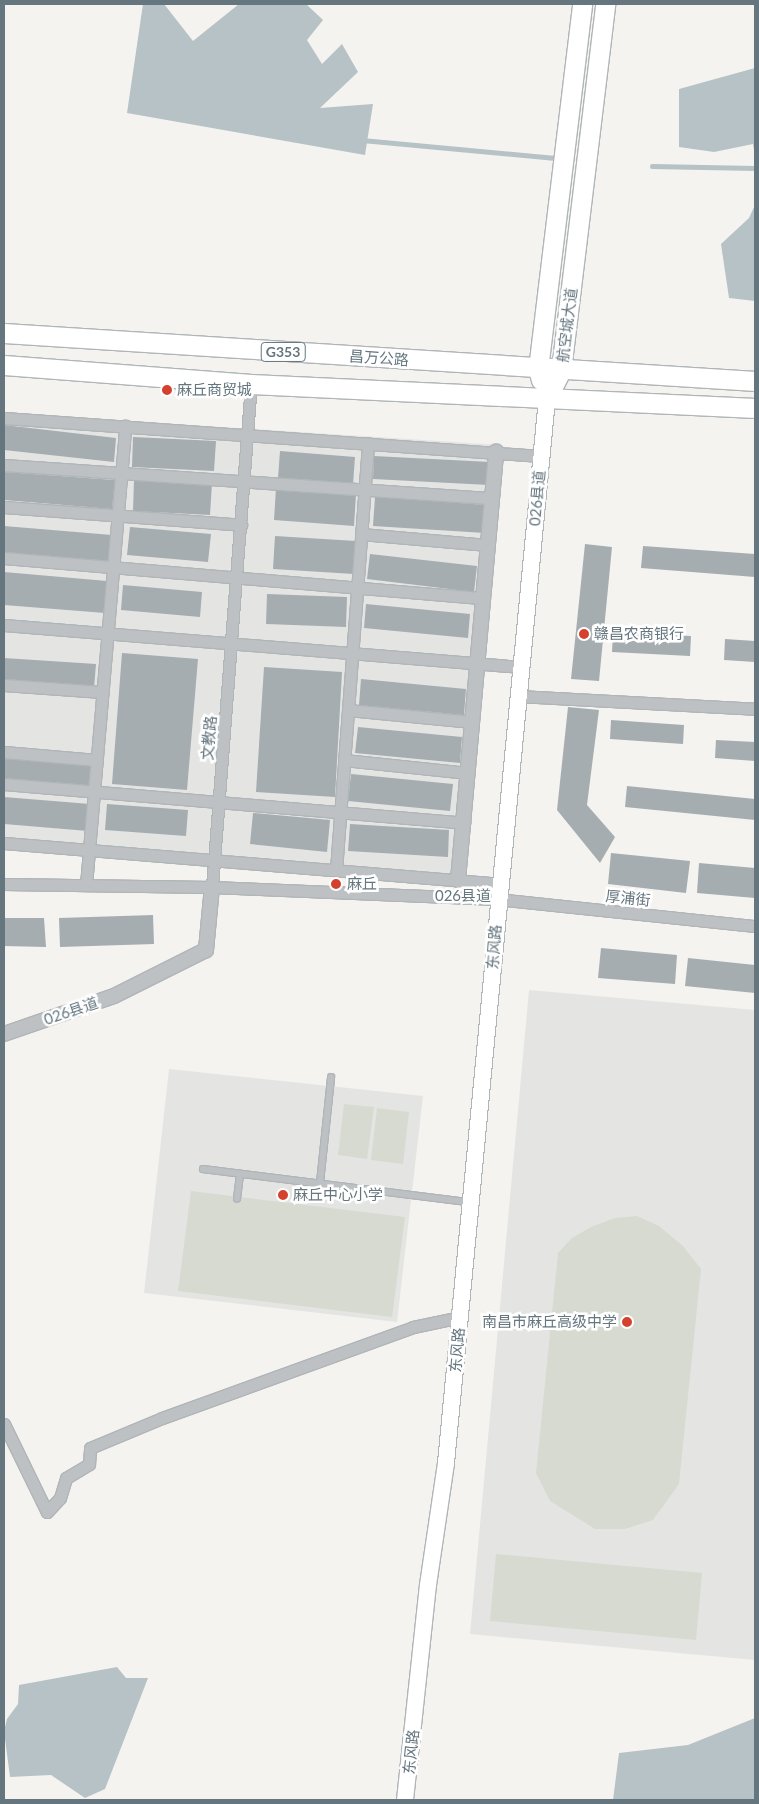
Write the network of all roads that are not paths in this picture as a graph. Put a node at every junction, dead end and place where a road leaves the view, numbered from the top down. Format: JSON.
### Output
{"nodes":[{"id":1,"x":582,"y":4,"type":"edge"},
{"id":2,"x":605,"y":4,"type":"edge"},
{"id":3,"x":4,"y":333,"type":"edge"},
{"id":4,"x":4,"y":365,"type":"edge"},
{"id":5,"x":538,"y":369,"type":"junction"},
{"id":6,"x":561,"y":370,"type":"junction"},
{"id":7,"x":755,"y":380,"type":"edge"},
{"id":8,"x":252,"y":384,"type":"junction"},
{"id":9,"x":547,"y":398,"type":"junction"},
{"id":10,"x":755,"y":408,"type":"edge"},
{"id":11,"x":4,"y":418,"type":"edge"},
{"id":12,"x":125,"y":426,"type":"junction"},
{"id":13,"x":248,"y":435,"type":"junction"},
{"id":14,"x":368,"y":443,"type":"junction"},
{"id":15,"x":496,"y":452,"type":"junction"},
{"id":16,"x":541,"y":456,"type":"junction"},
{"id":17,"x":4,"y":465,"type":"edge"},
{"id":18,"x":121,"y":473,"type":"junction"},
{"id":19,"x":244,"y":482,"type":"junction"},
{"id":20,"x":364,"y":490,"type":"junction"},
{"id":21,"x":492,"y":498,"type":"junction"},
{"id":22,"x":4,"y":507,"type":"edge"},
{"id":23,"x":118,"y":516,"type":"junction"},
{"id":24,"x":241,"y":525,"type":"junction"},
{"id":25,"x":361,"y":534,"type":"junction"},
{"id":26,"x":488,"y":546,"type":"junction"},
{"id":27,"x":4,"y":558,"type":"edge"},
{"id":28,"x":113,"y":567,"type":"junction"},
{"id":29,"x":237,"y":578,"type":"junction"},
{"id":30,"x":357,"y":587,"type":"junction"},
{"id":31,"x":483,"y":598,"type":"junction"},
{"id":32,"x":4,"y":625,"type":"edge"},
{"id":33,"x":107,"y":633,"type":"junction"},
{"id":34,"x":232,"y":642,"type":"junction"},
{"id":35,"x":352,"y":653,"type":"junction"},
{"id":36,"x":478,"y":664,"type":"junction"},
{"id":37,"x":521,"y":667,"type":"junction"},
{"id":38,"x":4,"y":685,"type":"edge"},
{"id":39,"x":102,"y":692,"type":"junction"},
{"id":40,"x":518,"y":696,"type":"junction"},
{"id":41,"x":755,"y":709,"type":"edge"},
{"id":42,"x":348,"y":710,"type":"junction"},
{"id":43,"x":472,"y":722,"type":"junction"},
{"id":44,"x":4,"y":752,"type":"edge"},
{"id":45,"x":96,"y":760,"type":"junction"},
{"id":46,"x":344,"y":760,"type":"junction"},
{"id":47,"x":468,"y":774,"type":"junction"},
{"id":48,"x":4,"y":784,"type":"edge"},
{"id":49,"x":94,"y":791,"type":"junction"},
{"id":50,"x":219,"y":801,"type":"junction"},
{"id":51,"x":340,"y":812,"type":"junction"},
{"id":52,"x":464,"y":823,"type":"junction"},
{"id":53,"x":4,"y":843,"type":"edge"},
{"id":54,"x":89,"y":849,"type":"junction"},
{"id":55,"x":214,"y":859,"type":"junction"},
{"id":56,"x":336,"y":870,"type":"junction"},
{"id":57,"x":458,"y":880,"type":"junction"},
{"id":58,"x":4,"y":884,"type":"edge"},
{"id":59,"x":86,"y":885,"type":"junction"},
{"id":60,"x":212,"y":887,"type":"junction"},
{"id":61,"x":498,"y":891,"type":"junction"},
{"id":62,"x":755,"y":926,"type":"edge"},
{"id":63,"x":4,"y":1034,"type":"edge"},
{"id":64,"x":332,"y":1078,"type":"dead end"},
{"id":65,"x":204,"y":1169,"type":"dead end"},
{"id":66,"x":240,"y":1174,"type":"junction"},
{"id":67,"x":320,"y":1184,"type":"junction"},
{"id":68,"x":237,"y":1200,"type":"dead end"},
{"id":69,"x":471,"y":1202,"type":"junction"},
{"id":70,"x":460,"y":1316,"type":"junction"},
{"id":71,"x":4,"y":1424,"type":"edge"},
{"id":72,"x":8,"y":1444,"type":"edge"},
{"id":73,"x":406,"y":1800,"type":"edge"}],
"edges":[{"from":1,"to":5,"type":"highway","name":"航空城大道"},
{"from":2,"to":6,"type":"highway","name":"航空城大道"},
{"from":3,"to":5,"type":"highway","name":"昌万公路","number":"G353"},
{"from":4,"to":8,"type":"highway","name":"昌万公路","number":"G353"},
{"from":5,"to":6,"type":"highway","name":"昌万公路","number":"G353"},
{"from":5,"to":9,"type":"highway","name":"航空城大道"},
{"from":6,"to":7,"type":"highway","name":"昌万公路","number":"G353"},
{"from":6,"to":9,"type":"highway","name":"航空城大道"},
{"from":8,"to":9,"type":"highway","name":"昌万公路","number":"G353"},
{"from":8,"to":13,"type":"street","name":"文教路"},
{"from":9,"to":10,"type":"highway","name":"昌万公路","number":"G353"},
{"from":9,"to":16,"type":"main road","name":"026县道"},
{"from":11,"to":12,"type":"street"},
{"from":12,"to":13,"type":"street"},
{"from":12,"to":18,"type":"street"},
{"from":13,"to":14,"type":"street"},
{"from":13,"to":19,"type":"street","name":"文教路"},
{"from":14,"to":15,"type":"street"},
{"from":14,"to":20,"type":"street"},
{"from":15,"to":16,"type":"street"},
{"from":15,"to":21,"type":"street"},
{"from":16,"to":37,"type":"main road","name":"026县道"},
{"from":17,"to":18,"type":"street"},
{"from":18,"to":19,"type":"street"},
{"from":18,"to":23,"type":"street"},
{"from":19,"to":20,"type":"street"},
{"from":19,"to":24,"type":"street","name":"文教路"},
{"from":20,"to":21,"type":"street"},
{"from":20,"to":25,"type":"street"},
{"from":21,"to":26,"type":"street"},
{"from":22,"to":23,"type":"street"},
{"from":23,"to":24,"type":"street"},
{"from":23,"to":28,"type":"street"},
{"from":24,"to":29,"type":"street","name":"文教路"},
{"from":25,"to":26,"type":"street"},
{"from":25,"to":30,"type":"street"},
{"from":26,"to":31,"type":"street"},
{"from":27,"to":28,"type":"street"},
{"from":28,"to":29,"type":"street"},
{"from":28,"to":33,"type":"street"},
{"from":29,"to":30,"type":"street"},
{"from":29,"to":34,"type":"street","name":"文教路"},
{"from":30,"to":31,"type":"street"},
{"from":30,"to":35,"type":"street"},
{"from":31,"to":36,"type":"street"},
{"from":32,"to":33,"type":"street"},
{"from":33,"to":34,"type":"street"},
{"from":33,"to":39,"type":"street"},
{"from":34,"to":35,"type":"street"},
{"from":34,"to":50,"type":"street","name":"文教路"},
{"from":35,"to":36,"type":"street"},
{"from":35,"to":42,"type":"street"},
{"from":36,"to":37,"type":"street"},
{"from":36,"to":43,"type":"street"},
{"from":37,"to":40,"type":"main road","name":"026县道"},
{"from":38,"to":39,"type":"street"},
{"from":39,"to":45,"type":"street"},
{"from":40,"to":41,"type":"street"},
{"from":40,"to":61,"type":"main road","name":"026县道"},
{"from":42,"to":43,"type":"street"},
{"from":42,"to":46,"type":"street"},
{"from":43,"to":47,"type":"street"},
{"from":44,"to":45,"type":"street"},
{"from":45,"to":49,"type":"street"},
{"from":46,"to":47,"type":"street"},
{"from":46,"to":51,"type":"street"},
{"from":47,"to":52,"type":"street"},
{"from":48,"to":49,"type":"street"},
{"from":49,"to":50,"type":"street"},
{"from":49,"to":54,"type":"street"},
{"from":50,"to":51,"type":"street"},
{"from":50,"to":55,"type":"street","name":"文教路"},
{"from":51,"to":52,"type":"street"},
{"from":51,"to":56,"type":"street"},
{"from":52,"to":57,"type":"street"},
{"from":53,"to":54,"type":"street"},
{"from":54,"to":55,"type":"street"},
{"from":54,"to":59,"type":"street"},
{"from":55,"to":56,"type":"street"},
{"from":55,"to":60,"type":"street","name":"文教路"},
{"from":56,"to":57,"type":"street"},
{"from":57,"to":61,"type":"street"},
{"from":58,"to":59,"type":"street"},
{"from":59,"to":60,"type":"street"},
{"from":60,"to":61,"type":"street","name":"026县道"},
{"from":60,"to":63,"type":"street","name":"026县道"},
{"from":61,"to":62,"type":"street","name":"厚浦街"},
{"from":61,"to":69,"type":"main road","name":"东风路"},
{"from":64,"to":67,"type":"lane"},
{"from":65,"to":66,"type":"lane"},
{"from":66,"to":67,"type":"lane"},
{"from":66,"to":68,"type":"lane"},
{"from":67,"to":69,"type":"lane"},
{"from":69,"to":70,"type":"main road","name":"东风路"},
{"from":70,"to":72,"type":"street"},
{"from":70,"to":73,"type":"main road","name":"东风路"},
{"from":71,"to":72,"type":"street"}]}
